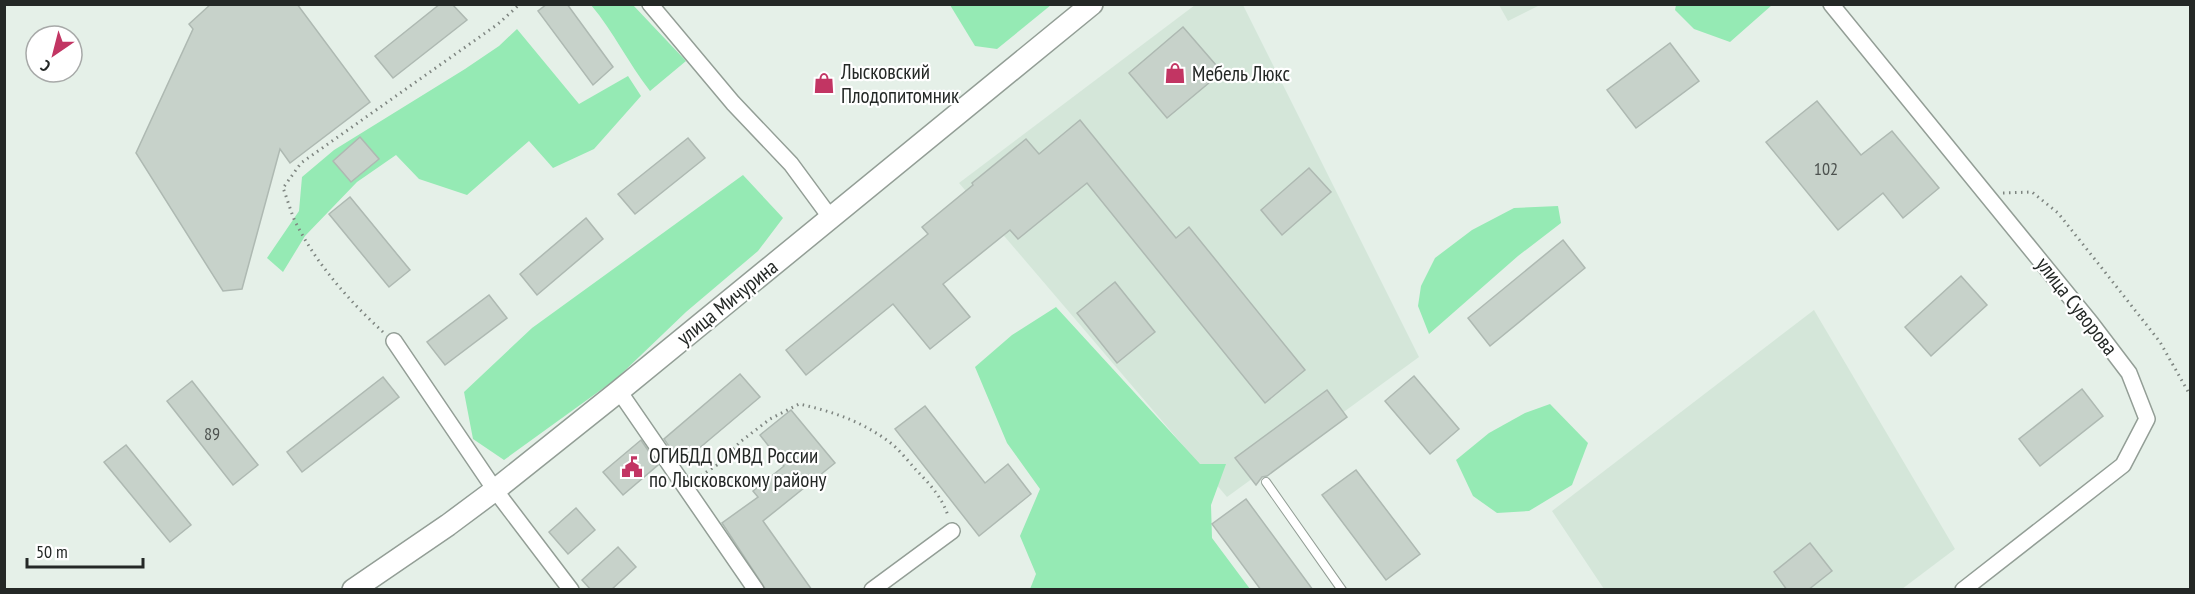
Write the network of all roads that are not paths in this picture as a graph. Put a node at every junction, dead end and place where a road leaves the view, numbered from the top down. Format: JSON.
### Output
{"nodes":[{"id":1,"x":650,"y":4,"type":"edge"},
{"id":2,"x":1092,"y":4,"type":"edge"},
{"id":3,"x":1831,"y":4,"type":"edge"},
{"id":4,"x":830,"y":218,"type":"junction"},
{"id":5,"x":394,"y":342,"type":"road end"},
{"id":6,"x":619,"y":391,"type":"junction"},
{"id":7,"x":1266,"y":482,"type":"dead end"},
{"id":8,"x":495,"y":490,"type":"junction"},
{"id":9,"x":952,"y":531,"type":"road end"},
{"id":10,"x":353,"y":590,"type":"edge"},
{"id":11,"x":571,"y":590,"type":"edge"},
{"id":12,"x":756,"y":590,"type":"edge"},
{"id":13,"x":872,"y":590,"type":"edge"},
{"id":14,"x":1342,"y":590,"type":"edge"},
{"id":15,"x":1963,"y":590,"type":"edge"}],
"edges":[{"from":1,"to":4,"type":"street"},
{"from":2,"to":4,"type":"main road","name":"улица Мичурина"},
{"from":3,"to":15,"type":"street","name":"улица Суворова"},
{"from":4,"to":6,"type":"main road","name":"улица Мичурина"},
{"from":5,"to":8,"type":"street"},
{"from":6,"to":8,"type":"main road","name":"улица Мичурина"},
{"from":6,"to":12,"type":"street"},
{"from":7,"to":14,"type":"lane"},
{"from":8,"to":10,"type":"main road","name":"улица Мичурина"},
{"from":8,"to":11,"type":"street"},
{"from":9,"to":13,"type":"street"}]}
